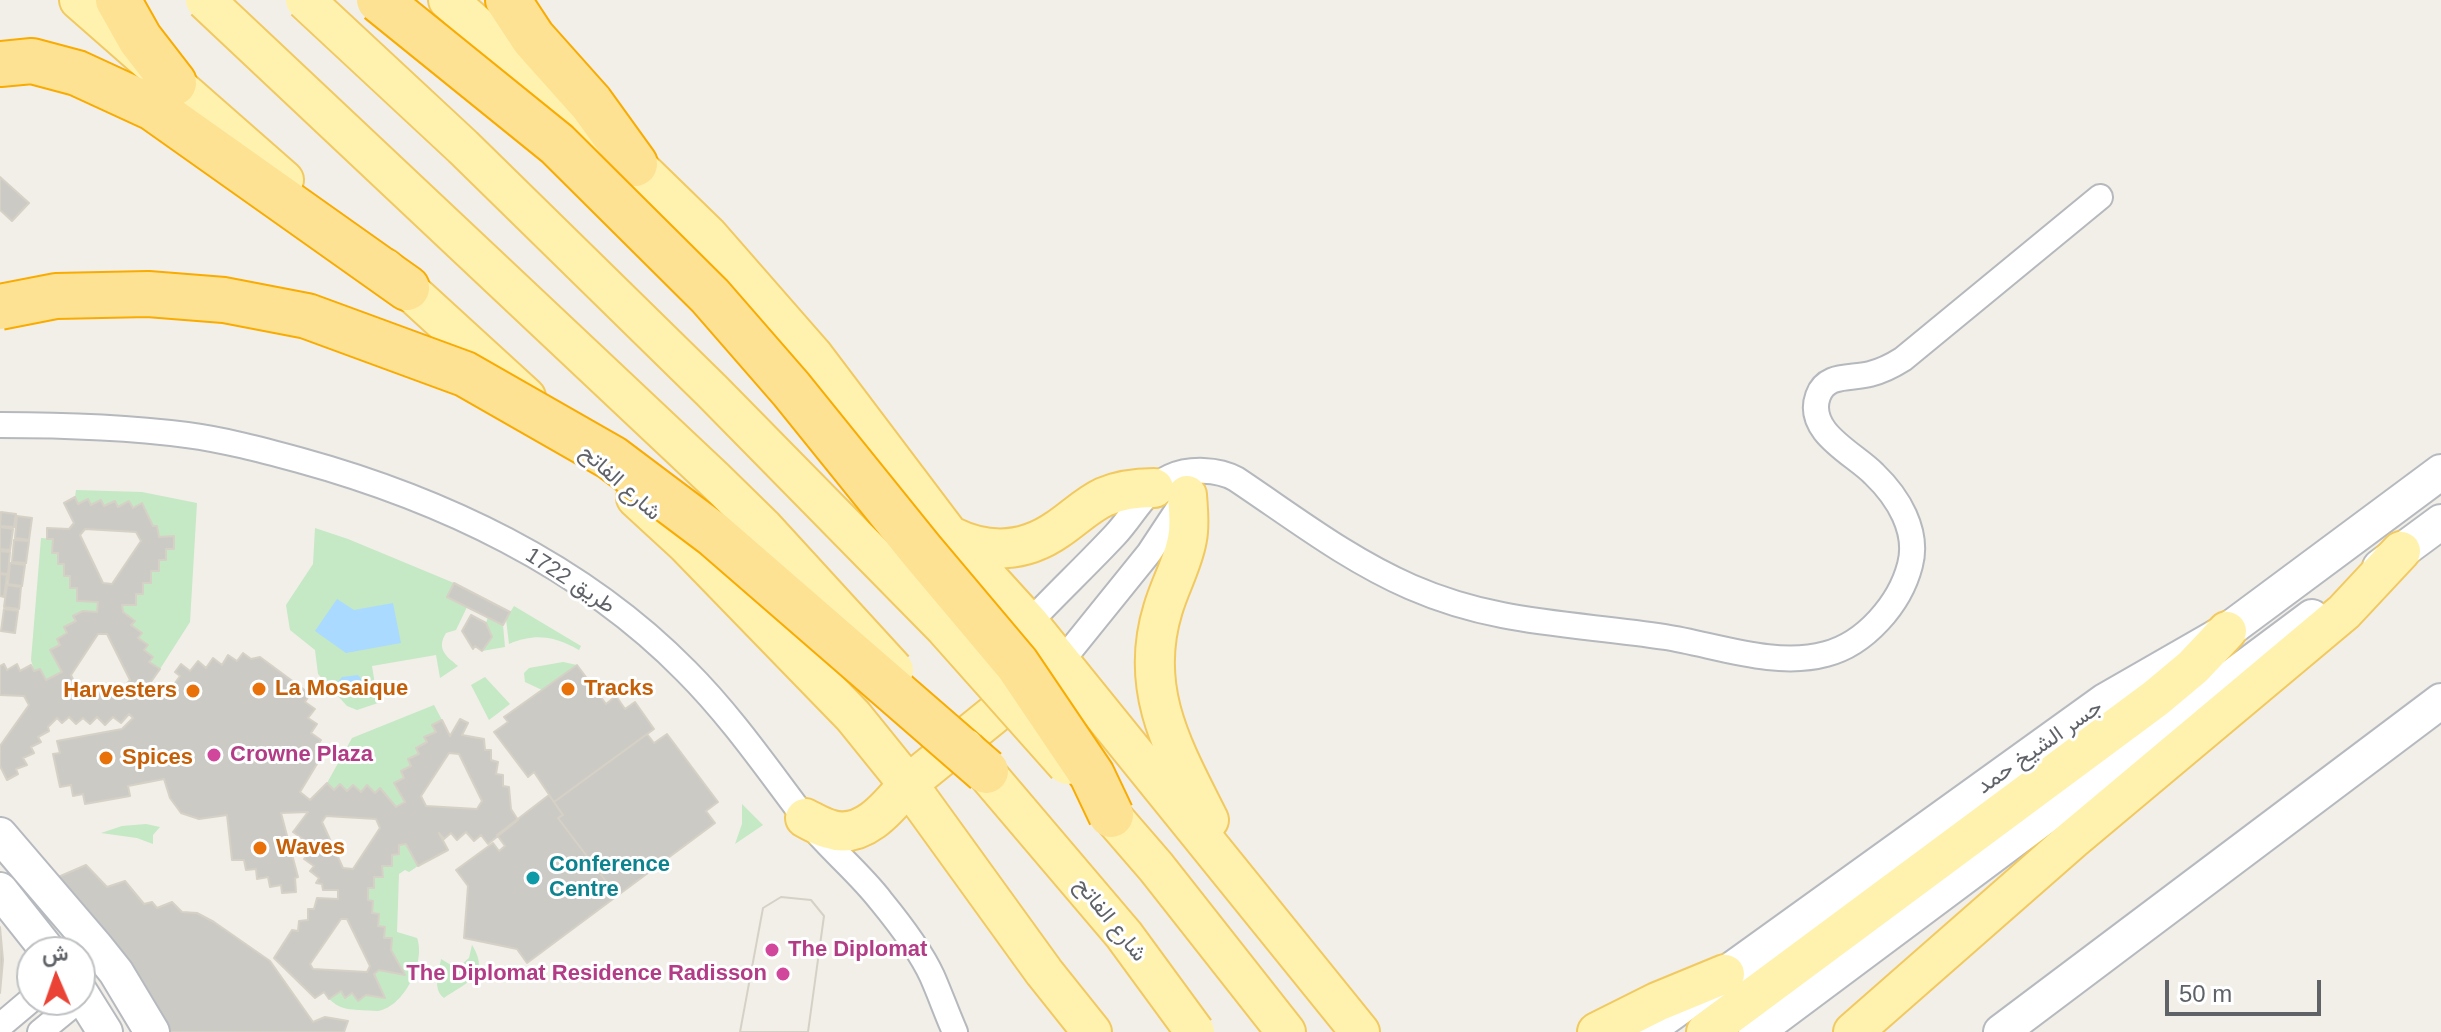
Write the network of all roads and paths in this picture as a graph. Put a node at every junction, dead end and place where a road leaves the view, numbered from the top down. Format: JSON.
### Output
{"nodes":[{"id":1,"x":79,"y":0,"type":"edge"},
{"id":2,"x":118,"y":0,"type":"edge"},
{"id":3,"x":205,"y":0,"type":"edge"},
{"id":4,"x":305,"y":0,"type":"edge"},
{"id":5,"x":379,"y":0,"type":"edge"},
{"id":6,"x":448,"y":0,"type":"edge"},
{"id":7,"x":508,"y":0,"type":"edge"},
{"id":8,"x":0,"y":64,"type":"edge"},
{"id":9,"x":174,"y":83,"type":"junction"},
{"id":10,"x":635,"y":164,"type":"junction"},
{"id":11,"x":2100,"y":197,"type":"dead end"},
{"id":12,"x":407,"y":288,"type":"junction"},
{"id":13,"x":0,"y":307,"type":"edge"},
{"id":14,"x":0,"y":425,"type":"edge"},
{"id":15,"x":2441,"y":472,"type":"edge"},
{"id":16,"x":1178,"y":485,"type":"junction"},
{"id":17,"x":2441,"y":522,"type":"edge"},
{"id":18,"x":949,"y":535,"type":"junction"},
{"id":19,"x":2401,"y":551,"type":"junction"},
{"id":20,"x":2227,"y":631,"type":"junction"},
{"id":21,"x":1045,"y":642,"type":"junction"},
{"id":22,"x":2441,"y":701,"type":"edge"},
{"id":23,"x":986,"y":771,"type":"junction"},
{"id":24,"x":908,"y":784,"type":"junction"},
{"id":25,"x":1111,"y":815,"type":"junction"},
{"id":26,"x":805,"y":818,"type":"junction"},
{"id":27,"x":0,"y":835,"type":"edge"},
{"id":28,"x":1241,"y":883,"type":"junction"},
{"id":29,"x":0,"y":890,"type":"edge"},
{"id":30,"x":36,"y":936,"type":"edge"},
{"id":31,"x":97,"y":960,"type":"edge"},
{"id":32,"x":1725,"y":974,"type":"junction"},
{"id":33,"x":16,"y":1012,"type":"edge"},
{"id":34,"x":1069,"y":1014,"type":"edge"},
{"id":35,"x":59,"y":1016,"type":"edge"},
{"id":36,"x":1357,"y":1024,"type":"edge"},
{"id":37,"x":0,"y":1026,"type":"edge"},
{"id":38,"x":40,"y":1032,"type":"edge"},
{"id":39,"x":152,"y":1032,"type":"edge"},
{"id":40,"x":955,"y":1032,"type":"edge"},
{"id":41,"x":1092,"y":1032,"type":"edge"},
{"id":42,"x":1111,"y":1032,"type":"edge"},
{"id":43,"x":1195,"y":1032,"type":"edge"},
{"id":44,"x":1286,"y":1032,"type":"edge"},
{"id":45,"x":1597,"y":1032,"type":"edge"},
{"id":46,"x":1645,"y":1032,"type":"edge"},
{"id":47,"x":1706,"y":1032,"type":"edge"},
{"id":48,"x":1756,"y":1032,"type":"edge"},
{"id":49,"x":1853,"y":1032,"type":"edge"},
{"id":50,"x":2001,"y":1032,"type":"edge"}],
"edges":[{"from":1,"to":9,"type":"main road","name":"شارع الفاتح"},
{"from":2,"to":9,"type":"highway"},
{"from":3,"to":23,"type":"main road","name":"شارع الفاتح","bridge":true},
{"from":4,"to":25,"type":"main road","bridge":true},
{"from":5,"to":25,"type":"highway","bridge":true},
{"from":6,"to":10,"type":"main road"},
{"from":7,"to":10,"type":"highway"},
{"from":8,"to":12,"type":"highway"},
{"from":9,"to":12,"type":"main road","name":"شارع الفاتح"},
{"from":10,"to":18,"type":"main road"},
{"from":11,"to":16,"type":"street"},
{"from":12,"to":24,"type":"main road","name":"شارع الفاتح"},
{"from":13,"to":23,"type":"highway","bridge":true},
{"from":14,"to":26,"type":"street","name":"طريق 1722"},
{"from":15,"to":20,"type":"main road","name":"جسر الشيخ حمد"},
{"from":16,"to":18,"type":"main road"},
{"from":16,"to":21,"type":"street"},
{"from":16,"to":21,"type":"street"},
{"from":16,"to":28,"type":"main road"},
{"from":17,"to":19,"type":"main road"},
{"from":18,"to":21,"type":"main road"},
{"from":19,"to":48,"type":"main road"},
{"from":19,"to":49,"type":"main road"},
{"from":20,"to":32,"type":"main road","name":"جسر الشيخ حمد"},
{"from":20,"to":47,"type":"main road"},
{"from":21,"to":24,"type":"main road"},
{"from":21,"to":28,"type":"main road"},
{"from":22,"to":50,"type":"main road"},
{"from":23,"to":43,"type":"main road","name":"شارع الفاتح","bridge":true},
{"from":24,"to":26,"type":"main road"},
{"from":24,"to":34,"type":"main road","name":"شارع الفاتح"},
{"from":25,"to":44,"type":"main road"},
{"from":26,"to":40,"type":"street","name":"طريق 1722"},
{"from":27,"to":31,"type":"main road"},
{"from":28,"to":36,"type":"main road"},
{"from":29,"to":30,"type":"main road"},
{"from":31,"to":39,"type":"main road"},
{"from":32,"to":45,"type":"main road"},
{"from":32,"to":46,"type":"main road","name":"جسر الشيخ حمد"},
{"from":33,"to":37,"type":"street"},
{"from":34,"to":41,"type":"main road","name":"شارع الفاتح"},
{"from":34,"to":42,"type":"main road"},
{"from":35,"to":38,"type":"street"}]}
